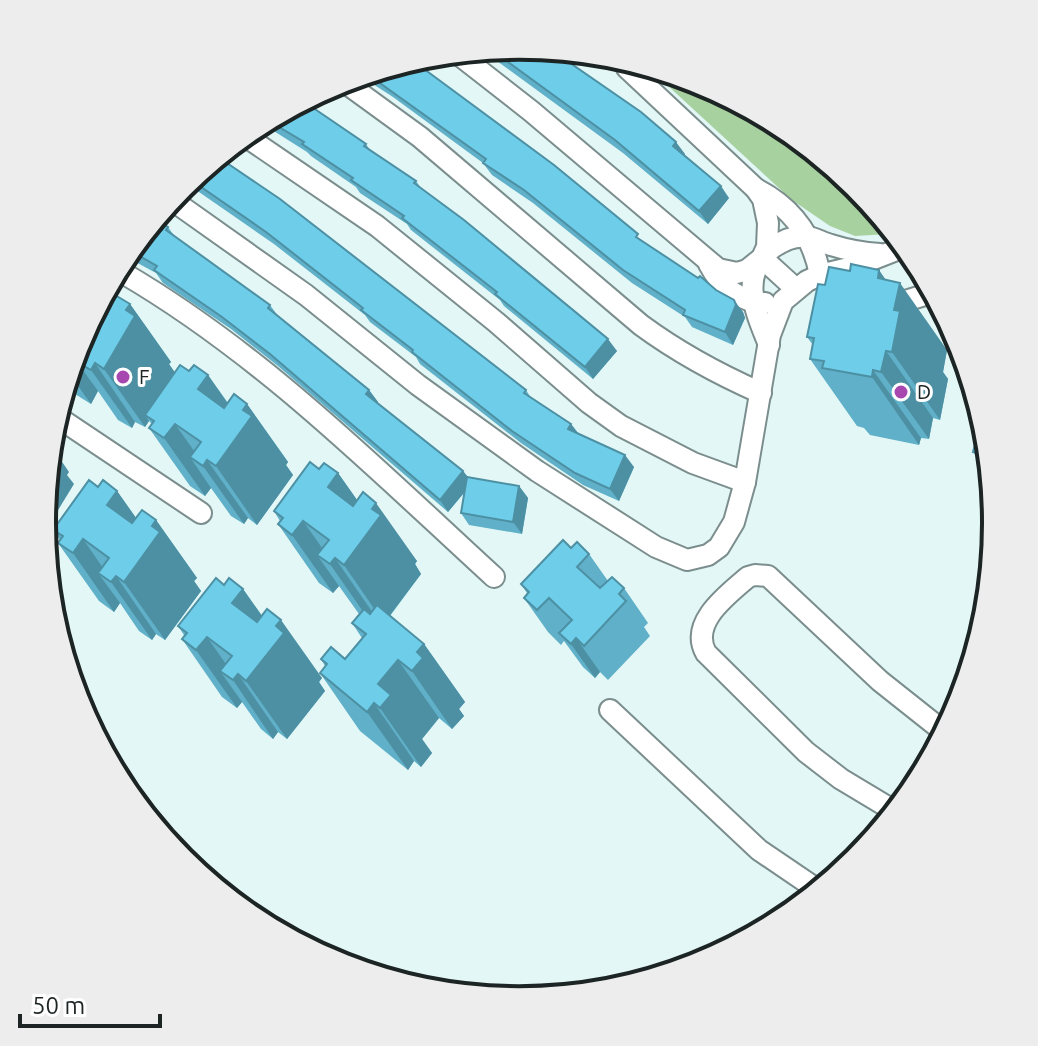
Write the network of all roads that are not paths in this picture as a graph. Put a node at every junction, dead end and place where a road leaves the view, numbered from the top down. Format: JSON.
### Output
{"nodes":[{"id":1,"x":469,"y":63,"type":"edge"},
{"id":2,"x":634,"y":75,"type":"edge"},
{"id":3,"x":356,"y":90,"type":"edge"},
{"id":4,"x":255,"y":143,"type":"edge"},
{"id":5,"x":756,"y":189,"type":"junction"},
{"id":6,"x":182,"y":207,"type":"edge"},
{"id":7,"x":808,"y":237,"type":"junction"},
{"id":8,"x":892,"y":252,"type":"edge"},
{"id":9,"x":762,"y":258,"type":"junction"},
{"id":10,"x":709,"y":264,"type":"junction"},
{"id":11,"x":820,"y":275,"type":"junction"},
{"id":12,"x":128,"y":276,"type":"edge"},
{"id":13,"x":790,"y":295,"type":"junction"},
{"id":14,"x":922,"y":296,"type":"edge"},
{"id":15,"x":753,"y":302,"type":"junction"},
{"id":16,"x":873,"y":310,"type":"edge"},
{"id":17,"x":770,"y":347,"type":"junction"},
{"id":18,"x":761,"y":393,"type":"junction"},
{"id":19,"x":67,"y":423,"type":"edge"},
{"id":20,"x":745,"y":482,"type":"junction"},
{"id":21,"x":201,"y":513,"type":"dead end"},
{"id":22,"x":494,"y":577,"type":"dead end"},
{"id":23,"x":610,"y":710,"type":"dead end"},
{"id":24,"x":935,"y":725,"type":"edge"},
{"id":25,"x":885,"y":806,"type":"edge"},
{"id":26,"x":809,"y":884,"type":"edge"}],
"edges":[{"from":1,"to":10,"type":"street"},
{"from":2,"to":5,"type":"street"},
{"from":3,"to":18,"type":"street"},
{"from":4,"to":20,"type":"street"},
{"from":5,"to":7,"type":"street"},
{"from":5,"to":9,"type":"street"},
{"from":6,"to":20,"type":"street"},
{"from":7,"to":8,"type":"street"},
{"from":7,"to":9,"type":"street"},
{"from":7,"to":11,"type":"street"},
{"from":8,"to":11,"type":"street"},
{"from":9,"to":10,"type":"street"},
{"from":9,"to":13,"type":"street"},
{"from":9,"to":15,"type":"street"},
{"from":10,"to":15,"type":"street"},
{"from":11,"to":13,"type":"street"},
{"from":12,"to":22,"type":"street"},
{"from":13,"to":15,"type":"street"},
{"from":13,"to":17,"type":"street"},
{"from":14,"to":16,"type":"street"},
{"from":15,"to":17,"type":"street"},
{"from":17,"to":18,"type":"street"},
{"from":18,"to":20,"type":"street"},
{"from":19,"to":21,"type":"street"},
{"from":23,"to":26,"type":"street"},
{"from":24,"to":25,"type":"street"}]}
